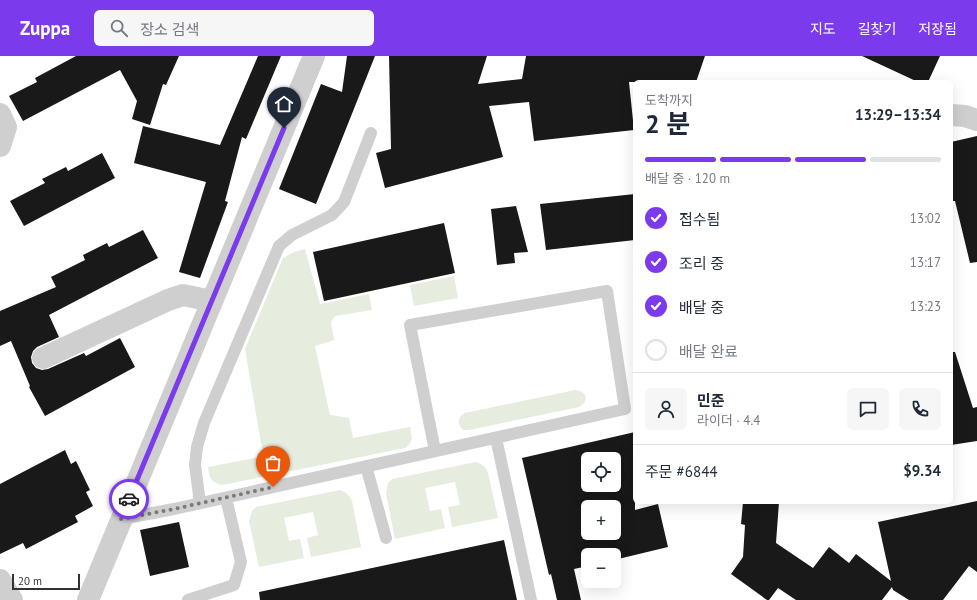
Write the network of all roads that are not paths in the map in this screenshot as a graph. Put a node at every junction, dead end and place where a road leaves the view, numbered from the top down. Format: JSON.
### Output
{"nodes":[{"id":1,"x":314,"y":56,"type":"edge"},
{"id":2,"x":0,"y":114,"type":"edge"},
{"id":3,"x":953,"y":116,"type":"edge"},
{"id":4,"x":977,"y":120,"type":"edge"},
{"id":5,"x":371,"y":133,"type":"dead end"},
{"id":6,"x":0,"y":146,"type":"edge"},
{"id":7,"x":212,"y":301,"type":"junction"},
{"id":8,"x":43,"y":358,"type":"dead end"},
{"id":9,"x":496,"y":438,"type":"junction"},
{"id":10,"x":435,"y":451,"type":"junction"},
{"id":11,"x":366,"y":466,"type":"junction"},
{"id":12,"x":226,"y":498,"type":"junction"},
{"id":13,"x":200,"y":503,"type":"junction"},
{"id":14,"x":121,"y":519,"type":"junction"},
{"id":15,"x":386,"y":538,"type":"dead end"},
{"id":16,"x":0,"y":580,"type":"edge"},
{"id":17,"x":12,"y":600,"type":"edge"},
{"id":18,"x":88,"y":600,"type":"edge"},
{"id":19,"x":188,"y":600,"type":"edge"},
{"id":20,"x":531,"y":600,"type":"edge"}],
"edges":[{"from":1,"to":7,"type":"street"},
{"from":2,"to":6,"type":"street"},
{"from":3,"to":4,"type":"street"},
{"from":5,"to":13,"type":"lane"},
{"from":7,"to":8,"type":"street"},
{"from":7,"to":14,"type":"street"},
{"from":9,"to":10,"type":"lane"},
{"from":9,"to":10,"type":"lane"},
{"from":9,"to":20,"type":"lane"},
{"from":10,"to":11,"type":"lane"},
{"from":11,"to":12,"type":"lane"},
{"from":11,"to":15,"type":"lane"},
{"from":12,"to":13,"type":"lane"},
{"from":12,"to":19,"type":"lane"},
{"from":13,"to":14,"type":"lane"},
{"from":14,"to":18,"type":"street"},
{"from":16,"to":17,"type":"street"}]}
